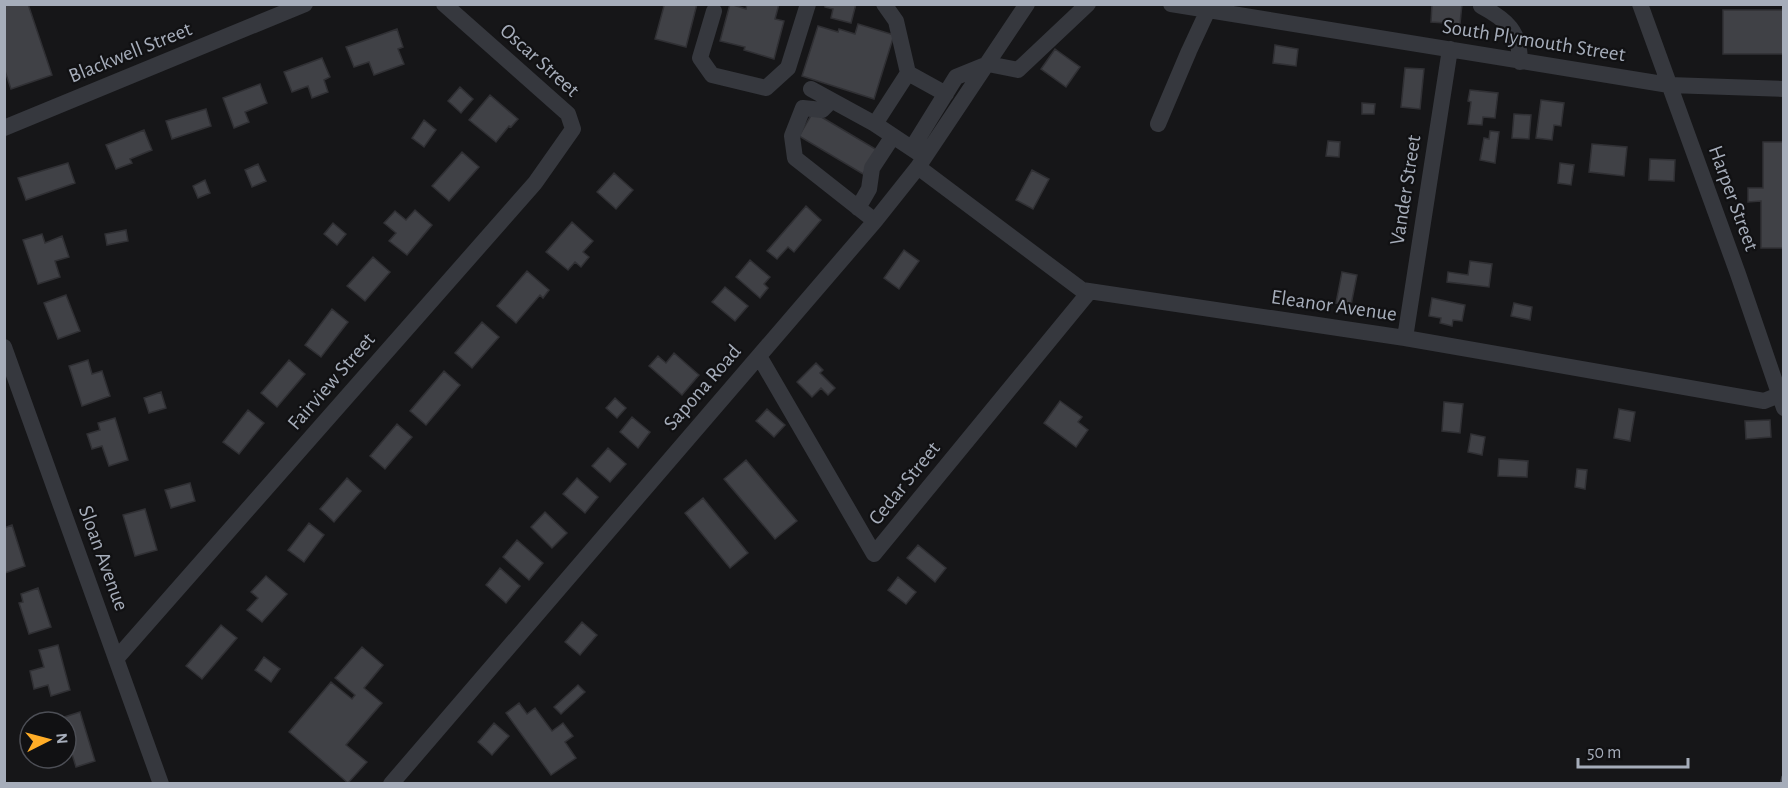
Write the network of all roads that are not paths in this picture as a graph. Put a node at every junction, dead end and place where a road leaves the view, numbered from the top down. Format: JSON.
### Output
{"nodes":[{"id":1,"x":305,"y":4,"type":"edge"},
{"id":2,"x":444,"y":4,"type":"edge"},
{"id":3,"x":808,"y":4,"type":"edge"},
{"id":4,"x":884,"y":4,"type":"edge"},
{"id":5,"x":1027,"y":4,"type":"edge"},
{"id":6,"x":1088,"y":4,"type":"edge"},
{"id":7,"x":1171,"y":4,"type":"edge"},
{"id":8,"x":1640,"y":4,"type":"edge"},
{"id":9,"x":1481,"y":6,"type":"edge"},
{"id":10,"x":1208,"y":10,"type":"junction"},
{"id":11,"x":714,"y":11,"type":"dead end"},
{"id":12,"x":1450,"y":49,"type":"junction"},
{"id":13,"x":1520,"y":62,"type":"junction"},
{"id":14,"x":988,"y":64,"type":"junction"},
{"id":15,"x":908,"y":72,"type":"junction"},
{"id":16,"x":1669,"y":85,"type":"junction"},
{"id":17,"x":1784,"y":88,"type":"edge"},
{"id":18,"x":811,"y":89,"type":"dead end"},
{"id":19,"x":946,"y":93,"type":"junction"},
{"id":20,"x":831,"y":101,"type":"junction"},
{"id":21,"x":875,"y":123,"type":"junction"},
{"id":22,"x":1158,"y":124,"type":"dead end"},
{"id":23,"x":4,"y":128,"type":"edge"},
{"id":24,"x":573,"y":129,"type":"joint"},
{"id":25,"x":893,"y":136,"type":"junction"},
{"id":26,"x":918,"y":157,"type":"junction"},
{"id":27,"x":858,"y":208,"type":"junction"},
{"id":28,"x":875,"y":221,"type":"junction"},
{"id":29,"x":1090,"y":291,"type":"junction"},
{"id":30,"x":1404,"y":338,"type":"junction"},
{"id":31,"x":4,"y":347,"type":"edge"},
{"id":32,"x":759,"y":356,"type":"junction"},
{"id":33,"x":1781,"y":401,"type":"edge"},
{"id":34,"x":116,"y":659,"type":"junction"},
{"id":35,"x":161,"y":783,"type":"edge"},
{"id":36,"x":391,"y":783,"type":"edge"}],
"edges":[{"from":1,"to":23,"type":"street","name":"Blackwell Street"},
{"from":2,"to":24,"type":"street","name":"Oscar Street"},
{"from":3,"to":11,"type":"street"},
{"from":4,"to":15,"type":"street"},
{"from":5,"to":14,"type":"street","name":"Sapona Road"},
{"from":6,"to":14,"type":"street"},
{"from":7,"to":10,"type":"street","name":"South Plymouth Street"},
{"from":8,"to":16,"type":"street","name":"Harper Street"},
{"from":9,"to":13,"type":"street"},
{"from":10,"to":12,"type":"street","name":"South Plymouth Street"},
{"from":10,"to":22,"type":"street"},
{"from":12,"to":13,"type":"street","name":"South Plymouth Street"},
{"from":12,"to":30,"type":"street","name":"Vander Street"},
{"from":13,"to":16,"type":"street","name":"South Plymouth Street"},
{"from":14,"to":19,"type":"street"},
{"from":14,"to":26,"type":"street","name":"Sapona Road"},
{"from":15,"to":19,"type":"street"},
{"from":15,"to":21,"type":"street"},
{"from":16,"to":17,"type":"street","name":"South Plymouth Street"},
{"from":16,"to":33,"type":"street","name":"Harper Street"},
{"from":18,"to":20,"type":"street","name":"Eleanor Avenue"},
{"from":19,"to":26,"type":"street"},
{"from":20,"to":21,"type":"street","name":"Eleanor Avenue"},
{"from":20,"to":27,"type":"street"},
{"from":21,"to":25,"type":"street","name":"Eleanor Avenue"},
{"from":24,"to":34,"type":"street","name":"Fairview Street"},
{"from":25,"to":26,"type":"street","name":"Eleanor Avenue"},
{"from":25,"to":27,"type":"street"},
{"from":26,"to":28,"type":"street","name":"Sapona Road"},
{"from":26,"to":29,"type":"street","name":"Eleanor Avenue"},
{"from":27,"to":28,"type":"street"},
{"from":28,"to":32,"type":"street","name":"Sapona Road"},
{"from":29,"to":30,"type":"street","name":"Eleanor Avenue"},
{"from":29,"to":32,"type":"street","name":"Cedar Street"},
{"from":30,"to":33,"type":"street","name":"Eleanor Avenue"},
{"from":31,"to":34,"type":"street","name":"Sloan Avenue"},
{"from":32,"to":36,"type":"street","name":"Sapona Road"},
{"from":34,"to":35,"type":"street","name":"Sloan Avenue"}]}
